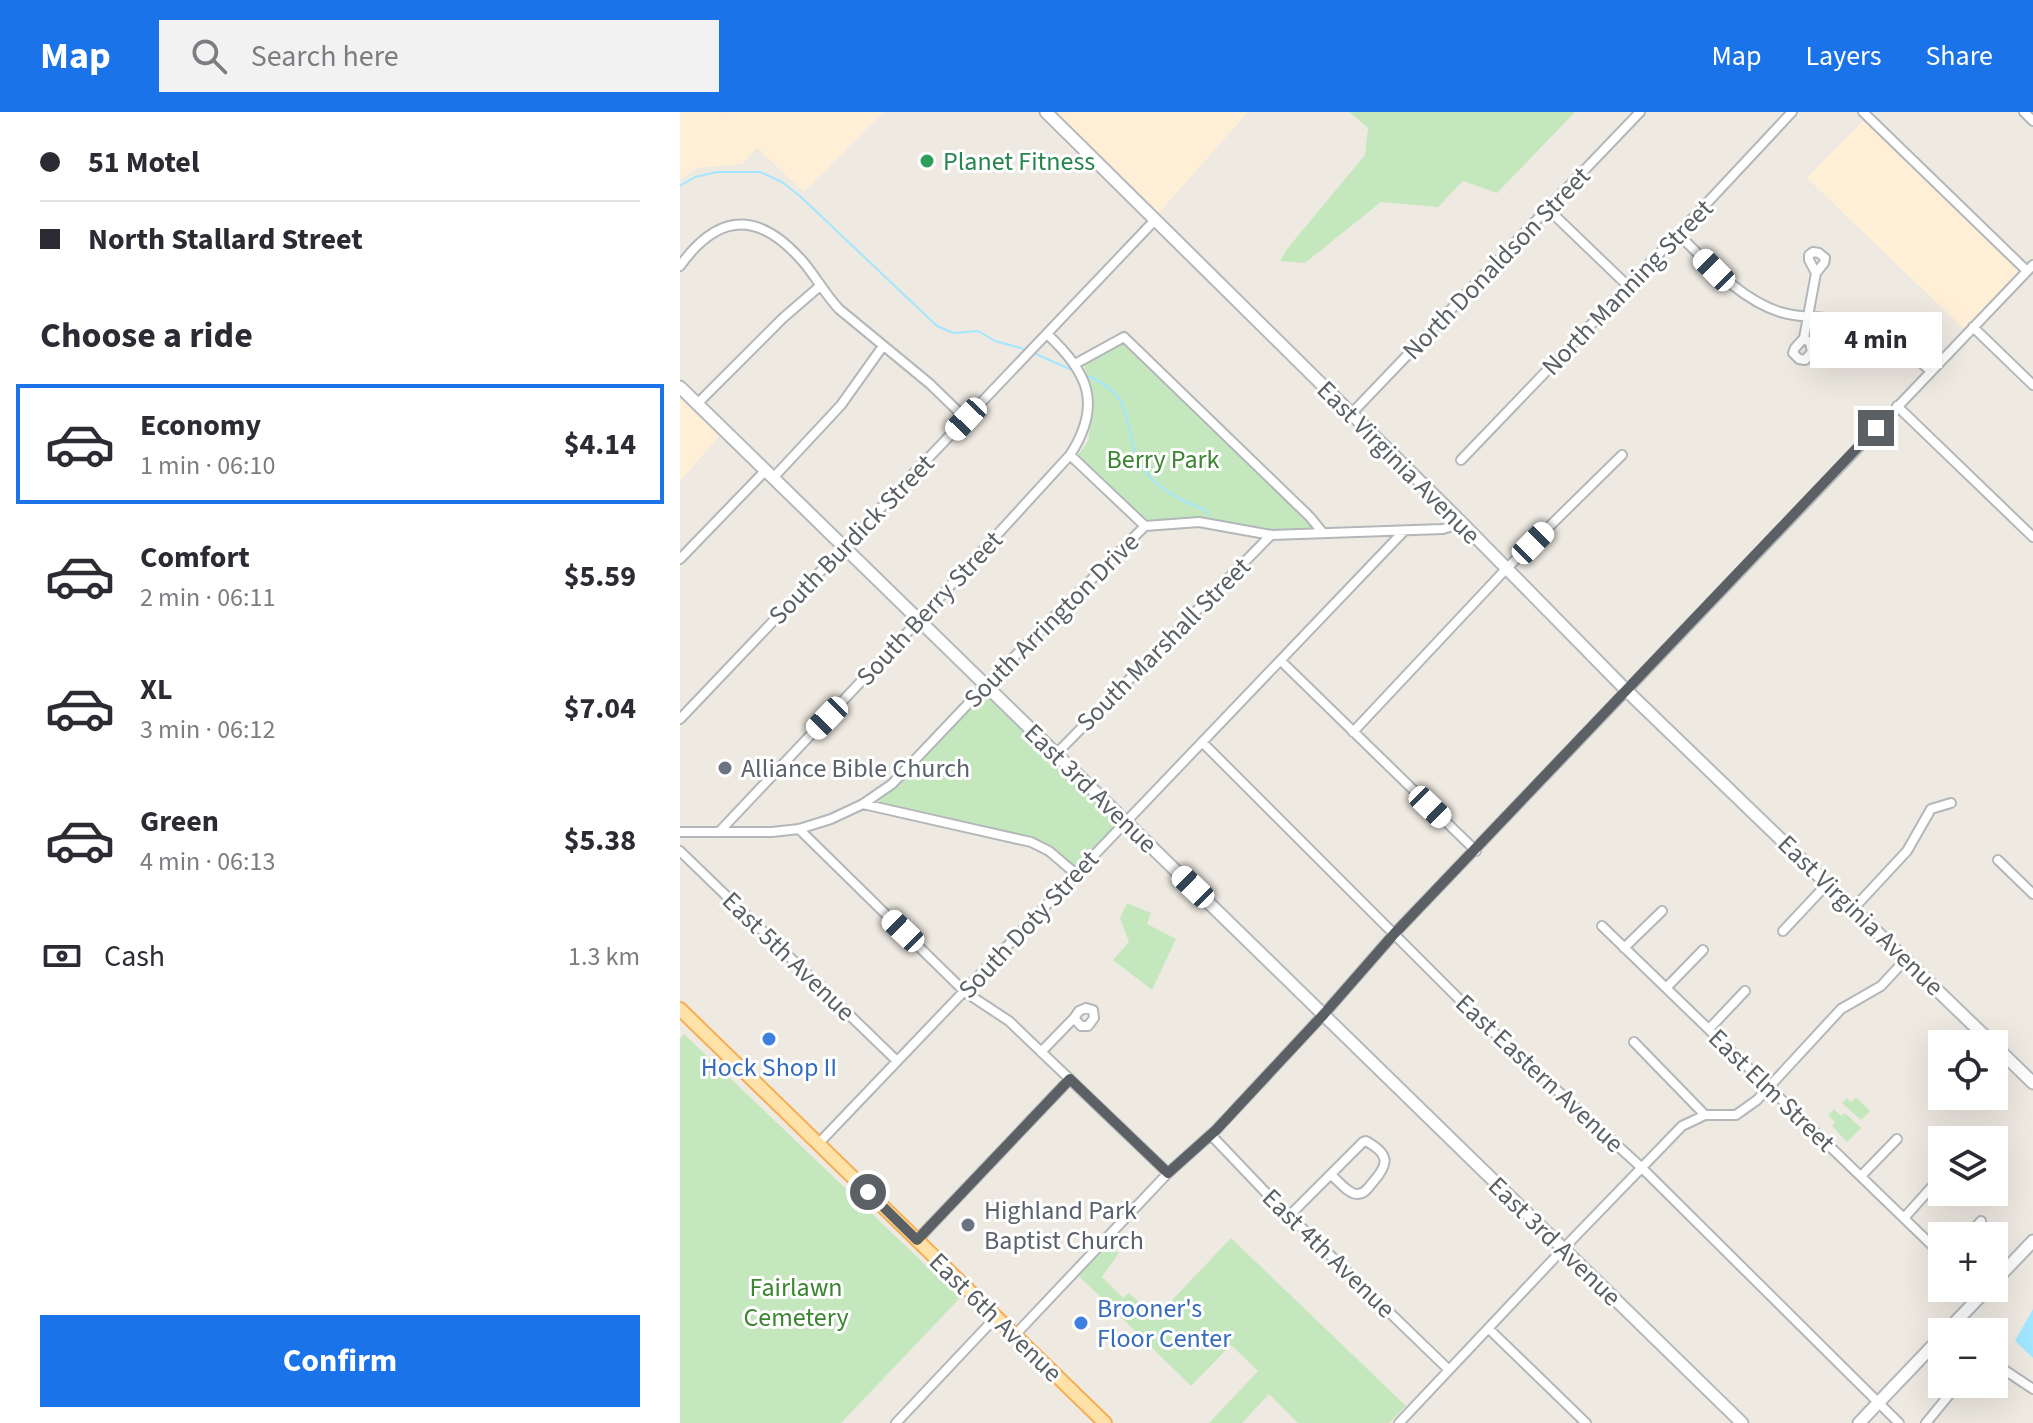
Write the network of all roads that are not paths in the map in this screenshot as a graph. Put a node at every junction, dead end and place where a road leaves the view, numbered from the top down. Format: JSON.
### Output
{"nodes":[{"id":1,"x":1046,"y":112,"type":"edge"},
{"id":2,"x":1640,"y":112,"type":"edge"},
{"id":3,"x":1792,"y":112,"type":"edge"},
{"id":4,"x":1863,"y":112,"type":"edge"},
{"id":5,"x":2024,"y":112,"type":"edge"},
{"id":6,"x":2033,"y":121,"type":"edge"},
{"id":7,"x":1548,"y":209,"type":"junction"},
{"id":8,"x":1155,"y":220,"type":"junction"},
{"id":9,"x":1678,"y":234,"type":"junction"},
{"id":10,"x":680,"y":266,"type":"edge"},
{"id":11,"x":2030,"y":268,"type":"edge"},
{"id":12,"x":1816,"y":273,"type":"dead end"},
{"id":13,"x":820,"y":286,"type":"junction"},
{"id":14,"x":1628,"y":286,"type":"junction"},
{"id":15,"x":1808,"y":317,"type":"junction"},
{"id":16,"x":1973,"y":327,"type":"junction"},
{"id":17,"x":1047,"y":334,"type":"junction"},
{"id":18,"x":1804,"y":338,"type":"dead end"},
{"id":19,"x":883,"y":346,"type":"junction"},
{"id":20,"x":1075,"y":364,"type":"junction"},
{"id":21,"x":1931,"y":371,"type":"junction"},
{"id":22,"x":2033,"y":385,"type":"edge"},
{"id":23,"x":680,"y":387,"type":"edge"},
{"id":24,"x":697,"y":404,"type":"junction"},
{"id":25,"x":1897,"y":406,"type":"junction"},
{"id":26,"x":1351,"y":414,"type":"junction"},
{"id":27,"x":966,"y":419,"type":"junction"},
{"id":28,"x":1070,"y":455,"type":"junction"},
{"id":29,"x":1622,"y":455,"type":"dead end"},
{"id":30,"x":1461,"y":460,"type":"dead end"},
{"id":31,"x":769,"y":474,"type":"junction"},
{"id":32,"x":1459,"y":520,"type":"junction"},
{"id":33,"x":1145,"y":526,"type":"junction"},
{"id":34,"x":1404,"y":531,"type":"junction"},
{"id":35,"x":1323,"y":533,"type":"junction"},
{"id":36,"x":1271,"y":535,"type":"junction"},
{"id":37,"x":2033,"y":537,"type":"edge"},
{"id":38,"x":844,"y":548,"type":"junction"},
{"id":39,"x":680,"y":559,"type":"edge"},
{"id":40,"x":1506,"y":569,"type":"junction"},
{"id":41,"x":919,"y":620,"type":"junction"},
{"id":42,"x":1281,"y":661,"type":"junction"},
{"id":43,"x":986,"y":685,"type":"junction"},
{"id":44,"x":1627,"y":691,"type":"junction"},
{"id":45,"x":680,"y":719,"type":"edge"},
{"id":46,"x":1353,"y":732,"type":"junction"},
{"id":47,"x":1202,"y":742,"type":"junction"},
{"id":48,"x":1056,"y":754,"type":"junction"},
{"id":49,"x":1951,"y":803,"type":"dead end"},
{"id":50,"x":863,"y":804,"type":"junction"},
{"id":51,"x":1126,"y":821,"type":"junction"},
{"id":52,"x":799,"y":829,"type":"junction"},
{"id":53,"x":680,"y":832,"type":"edge"},
{"id":54,"x":719,"y":832,"type":"junction"},
{"id":55,"x":680,"y":851,"type":"edge"},
{"id":56,"x":1476,"y":851,"type":"junction"},
{"id":57,"x":1998,"y":860,"type":"dead end"},
{"id":58,"x":1076,"y":874,"type":"junction"},
{"id":59,"x":1828,"y":883,"type":"junction"},
{"id":60,"x":2033,"y":894,"type":"edge"},
{"id":61,"x":1854,"y":908,"type":"junction"},
{"id":62,"x":1662,"y":911,"type":"dead end"},
{"id":63,"x":1602,"y":926,"type":"dead end"},
{"id":64,"x":1783,"y":931,"type":"dead end"},
{"id":65,"x":1394,"y":934,"type":"junction"},
{"id":66,"x":1624,"y":948,"type":"junction"},
{"id":67,"x":1703,"y":950,"type":"dead end"},
{"id":68,"x":1906,"y":959,"type":"junction"},
{"id":69,"x":1666,"y":988,"type":"junction"},
{"id":70,"x":1745,"y":991,"type":"dead end"},
{"id":71,"x":965,"y":992,"type":"junction"},
{"id":72,"x":680,"y":1009,"type":"edge"},
{"id":73,"x":1324,"y":1014,"type":"junction"},
{"id":74,"x":1074,"y":1018,"type":"dead end"},
{"id":75,"x":1709,"y":1029,"type":"junction"},
{"id":76,"x":1980,"y":1030,"type":"edge"},
{"id":77,"x":1634,"y":1042,"type":"dead end"},
{"id":78,"x":1041,"y":1052,"type":"junction"},
{"id":79,"x":2008,"y":1058,"type":"edge"},
{"id":80,"x":897,"y":1061,"type":"junction"},
{"id":81,"x":1070,"y":1079,"type":"junction"},
{"id":82,"x":2033,"y":1083,"type":"edge"},
{"id":83,"x":1769,"y":1086,"type":"junction"},
{"id":84,"x":1705,"y":1115,"type":"junction"},
{"id":85,"x":1211,"y":1135,"type":"junction"},
{"id":86,"x":1897,"y":1139,"type":"dead end"},
{"id":87,"x":818,"y":1144,"type":"junction"},
{"id":88,"x":1642,"y":1168,"type":"junction"},
{"id":89,"x":1168,"y":1173,"type":"junction"},
{"id":90,"x":1331,"y":1175,"type":"junction"},
{"id":91,"x":1861,"y":1176,"type":"junction"},
{"id":92,"x":1928,"y":1191,"type":"edge"},
{"id":93,"x":1290,"y":1215,"type":"junction"},
{"id":94,"x":1904,"y":1218,"type":"junction"},
{"id":95,"x":917,"y":1240,"type":"junction"},
{"id":96,"x":1928,"y":1241,"type":"edge"},
{"id":97,"x":2033,"y":1241,"type":"edge"},
{"id":98,"x":1563,"y":1249,"type":"junction"},
{"id":99,"x":2008,"y":1267,"type":"edge"},
{"id":100,"x":1972,"y":1302,"type":"edge"},
{"id":101,"x":996,"y":1317,"type":"junction"},
{"id":102,"x":1958,"y":1318,"type":"edge"},
{"id":103,"x":1489,"y":1329,"type":"junction"},
{"id":104,"x":1015,"y":1335,"type":"junction"},
{"id":105,"x":1928,"y":1351,"type":"edge"},
{"id":106,"x":1448,"y":1369,"type":"junction"},
{"id":107,"x":2008,"y":1372,"type":"edge"},
{"id":108,"x":2033,"y":1389,"type":"edge"},
{"id":109,"x":1947,"y":1398,"type":"edge"},
{"id":110,"x":1879,"y":1402,"type":"junction"},
{"id":111,"x":896,"y":1423,"type":"edge"},
{"id":112,"x":1105,"y":1423,"type":"edge"},
{"id":113,"x":1399,"y":1423,"type":"edge"},
{"id":114,"x":1586,"y":1423,"type":"edge"},
{"id":115,"x":1742,"y":1423,"type":"edge"},
{"id":116,"x":1859,"y":1423,"type":"edge"},
{"id":117,"x":1899,"y":1423,"type":"edge"},
{"id":118,"x":1926,"y":1423,"type":"edge"}],
"edges":[{"from":1,"to":8,"type":"street","name":"East Virginia Avenue"},
{"from":2,"to":7,"type":"street","name":"North Donaldson Street"},
{"from":3,"to":9,"type":"street","name":"North Manning Street"},
{"from":4,"to":11,"type":"street"},
{"from":5,"to":6,"type":"street"},
{"from":7,"to":14,"type":"street"},
{"from":7,"to":26,"type":"street","name":"North Donaldson Street"},
{"from":8,"to":17,"type":"street","name":"South Burdick Street"},
{"from":8,"to":26,"type":"street","name":"East Virginia Avenue"},
{"from":9,"to":14,"type":"street","name":"North Manning Street"},
{"from":9,"to":15,"type":"street"},
{"from":10,"to":13,"type":"street"},
{"from":11,"to":16,"type":"street"},
{"from":12,"to":15,"type":"street"},
{"from":13,"to":19,"type":"street"},
{"from":13,"to":24,"type":"street"},
{"from":14,"to":30,"type":"street","name":"North Manning Street"},
{"from":15,"to":18,"type":"street"},
{"from":15,"to":21,"type":"street"},
{"from":16,"to":21,"type":"street"},
{"from":16,"to":22,"type":"street"},
{"from":17,"to":20,"type":"street","name":"South Berry Street"},
{"from":17,"to":27,"type":"street","name":"South Burdick Street"},
{"from":19,"to":27,"type":"street"},
{"from":19,"to":31,"type":"street"},
{"from":20,"to":28,"type":"street","name":"South Berry Street"},
{"from":20,"to":35,"type":"street"},
{"from":21,"to":25,"type":"street"},
{"from":23,"to":24,"type":"street","name":"East 3rd Avenue"},
{"from":24,"to":31,"type":"street","name":"East 3rd Avenue"},
{"from":25,"to":37,"type":"street"},
{"from":25,"to":44,"type":"street"},
{"from":26,"to":32,"type":"street","name":"East Virginia Avenue"},
{"from":27,"to":38,"type":"street","name":"South Burdick Street"},
{"from":28,"to":33,"type":"street"},
{"from":28,"to":41,"type":"street","name":"South Berry Street"},
{"from":29,"to":40,"type":"street"},
{"from":31,"to":38,"type":"street","name":"East 3rd Avenue"},
{"from":31,"to":39,"type":"street"},
{"from":32,"to":34,"type":"street","name":"South Arrington Drive"},
{"from":32,"to":40,"type":"street","name":"East Virginia Avenue"},
{"from":33,"to":36,"type":"street","name":"South Arrington Drive"},
{"from":33,"to":43,"type":"street","name":"South Arrington Drive"},
{"from":34,"to":35,"type":"street","name":"South Arrington Drive"},
{"from":34,"to":42,"type":"street","name":"South Doty Street"},
{"from":35,"to":36,"type":"street","name":"South Arrington Drive"},
{"from":36,"to":48,"type":"street","name":"South Marshall Street"},
{"from":38,"to":41,"type":"street","name":"East 3rd Avenue"},
{"from":38,"to":45,"type":"street","name":"South Burdick Street"},
{"from":40,"to":44,"type":"street","name":"East Virginia Avenue"},
{"from":40,"to":46,"type":"street"},
{"from":41,"to":43,"type":"street","name":"East 3rd Avenue"},
{"from":41,"to":54,"type":"street","name":"South Berry Street"},
{"from":42,"to":46,"type":"street"},
{"from":42,"to":47,"type":"street","name":"South Doty Street"},
{"from":43,"to":48,"type":"street","name":"East 3rd Avenue"},
{"from":43,"to":50,"type":"street","name":"South Arrington Drive"},
{"from":44,"to":56,"type":"street"},
{"from":44,"to":59,"type":"street","name":"East Virginia Avenue"},
{"from":46,"to":56,"type":"street"},
{"from":47,"to":51,"type":"street","name":"South Doty Street"},
{"from":47,"to":65,"type":"street","name":"East Eastern Avenue"},
{"from":48,"to":51,"type":"street","name":"East 3rd Avenue"},
{"from":49,"to":61,"type":"street"},
{"from":50,"to":52,"type":"street","name":"South Arrington Drive"},
{"from":50,"to":58,"type":"street"},
{"from":51,"to":58,"type":"street","name":"South Doty Street"},
{"from":51,"to":73,"type":"street","name":"East 3rd Avenue"},
{"from":52,"to":54,"type":"street","name":"South Arrington Drive"},
{"from":52,"to":71,"type":"street"},
{"from":53,"to":54,"type":"street","name":"South Arrington Drive"},
{"from":55,"to":80,"type":"street","name":"East 5th Avenue"},
{"from":56,"to":65,"type":"street"},
{"from":57,"to":60,"type":"street"},
{"from":58,"to":71,"type":"street","name":"South Doty Street"},
{"from":59,"to":61,"type":"street","name":"East Virginia Avenue"},
{"from":59,"to":64,"type":"street"},
{"from":61,"to":68,"type":"street","name":"East Virginia Avenue"},
{"from":62,"to":66,"type":"street"},
{"from":63,"to":66,"type":"street","name":"East Elm Street"},
{"from":65,"to":73,"type":"street"},
{"from":65,"to":88,"type":"street","name":"East Eastern Avenue"},
{"from":66,"to":69,"type":"street","name":"East Elm Street"},
{"from":67,"to":69,"type":"street"},
{"from":68,"to":76,"type":"street","name":"East Virginia Avenue"},
{"from":68,"to":83,"type":"street"},
{"from":69,"to":75,"type":"street","name":"East Elm Street"},
{"from":70,"to":75,"type":"street"},
{"from":71,"to":78,"type":"street"},
{"from":71,"to":80,"type":"street","name":"South Doty Street"},
{"from":72,"to":87,"type":"main road","name":"East 6th Avenue"},
{"from":73,"to":85,"type":"street"},
{"from":73,"to":98,"type":"street","name":"East 3rd Avenue"},
{"from":74,"to":78,"type":"street"},
{"from":75,"to":83,"type":"street","name":"East Elm Street"},
{"from":77,"to":84,"type":"street"},
{"from":78,"to":81,"type":"street"},
{"from":79,"to":82,"type":"street","name":"East Virginia Avenue"},
{"from":80,"to":87,"type":"street","name":"South Doty Street"},
{"from":81,"to":89,"type":"street"},
{"from":81,"to":95,"type":"street"},
{"from":83,"to":84,"type":"street"},
{"from":83,"to":91,"type":"street","name":"East Elm Street"},
{"from":84,"to":88,"type":"street"},
{"from":85,"to":89,"type":"street"},
{"from":85,"to":93,"type":"street","name":"East 4th Avenue"},
{"from":86,"to":91,"type":"street"},
{"from":87,"to":95,"type":"main road","name":"East 6th Avenue"},
{"from":88,"to":98,"type":"street"},
{"from":88,"to":110,"type":"street","name":"East Eastern Avenue"},
{"from":89,"to":104,"type":"street"},
{"from":90,"to":90,"type":"street"},
{"from":90,"to":93,"type":"street"},
{"from":91,"to":94,"type":"street","name":"East Elm Street"},
{"from":92,"to":94,"type":"street"},
{"from":93,"to":106,"type":"street","name":"East 4th Avenue"},
{"from":94,"to":96,"type":"street","name":"East Elm Street"},
{"from":95,"to":101,"type":"main road","name":"East 6th Avenue"},
{"from":97,"to":99,"type":"street"},
{"from":98,"to":103,"type":"street"},
{"from":98,"to":115,"type":"street","name":"East 3rd Avenue"},
{"from":100,"to":102,"type":"street"},
{"from":101,"to":104,"type":"main road","name":"East 6th Avenue"},
{"from":101,"to":111,"type":"street"},
{"from":103,"to":106,"type":"street"},
{"from":103,"to":114,"type":"street"},
{"from":104,"to":112,"type":"main road","name":"East 6th Avenue"},
{"from":105,"to":110,"type":"street"},
{"from":106,"to":113,"type":"street"},
{"from":107,"to":108,"type":"street"},
{"from":109,"to":118,"type":"street"},
{"from":110,"to":116,"type":"street"},
{"from":110,"to":117,"type":"street","name":"East Eastern Avenue"}]}
